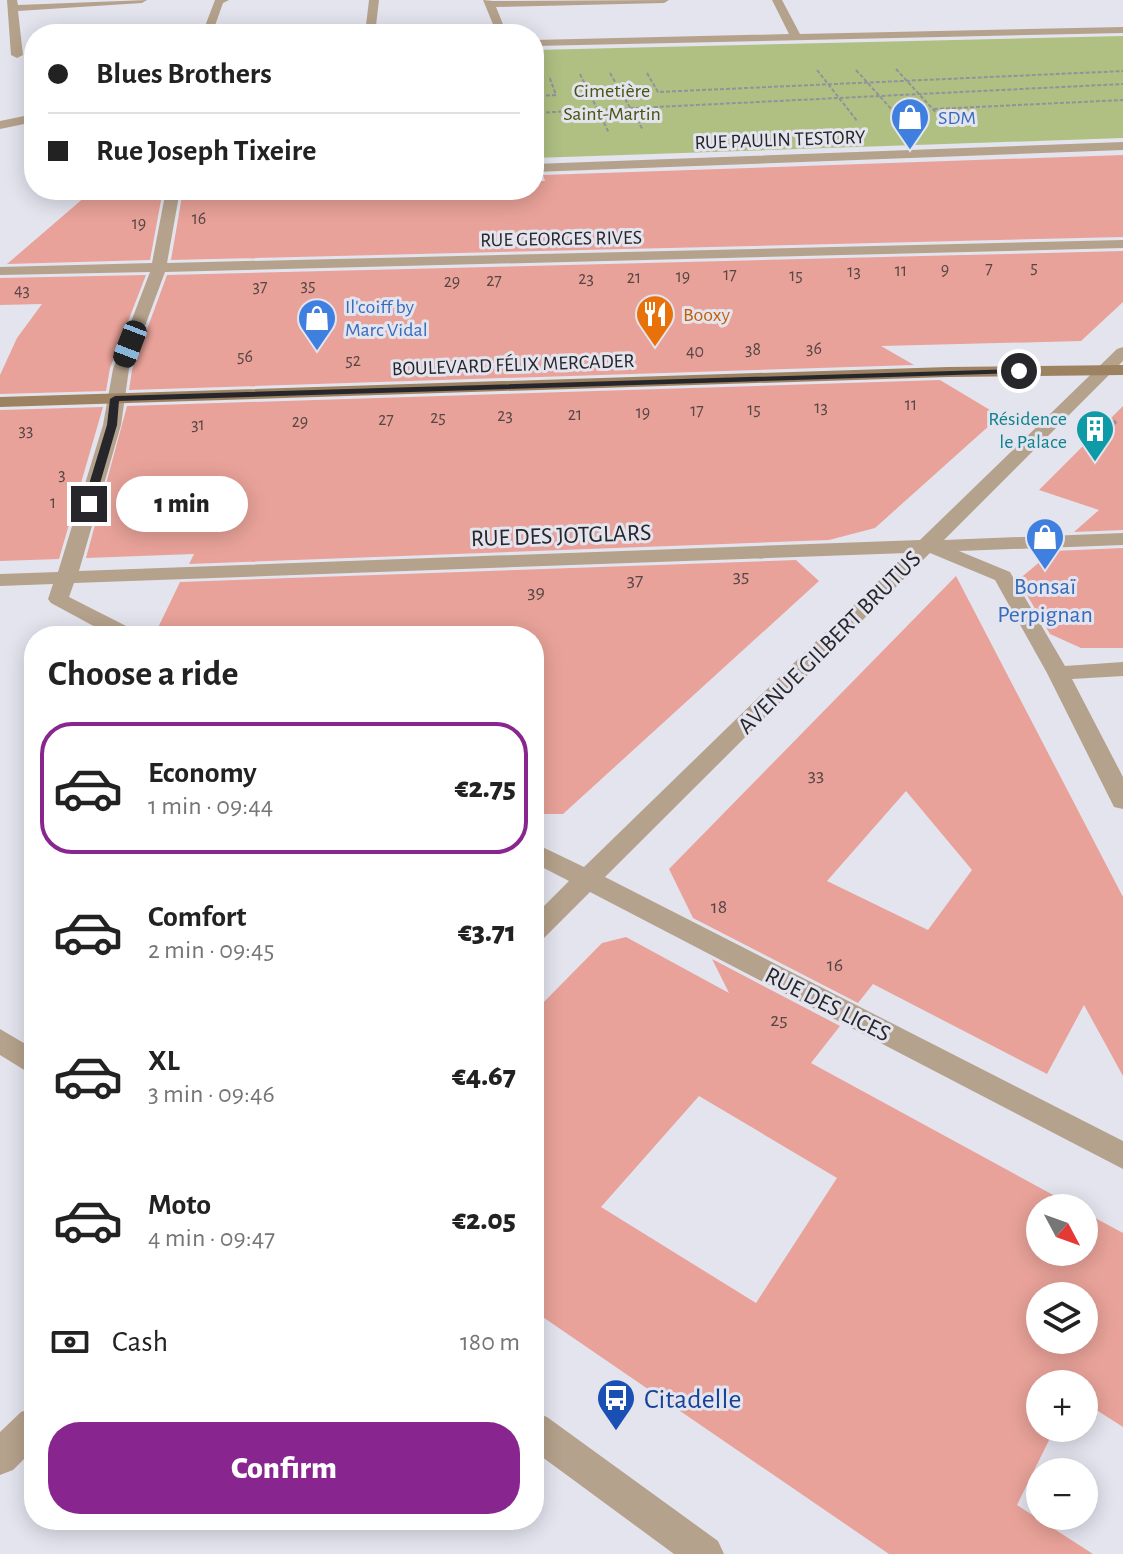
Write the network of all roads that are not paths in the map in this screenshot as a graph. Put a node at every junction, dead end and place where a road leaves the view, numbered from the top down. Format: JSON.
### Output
{"nodes":[{"id":1,"x":140,"y":0,"type":"edge"},
{"id":2,"x":224,"y":0,"type":"edge"},
{"id":3,"x":374,"y":0,"type":"edge"},
{"id":4,"x":664,"y":0,"type":"edge"},
{"id":5,"x":777,"y":0,"type":"edge"},
{"id":6,"x":489,"y":2,"type":"edge"},
{"id":7,"x":13,"y":4,"type":"edge"},
{"id":8,"x":211,"y":24,"type":"edge"},
{"id":9,"x":371,"y":24,"type":"edge"},
{"id":10,"x":498,"y":24,"type":"edge"},
{"id":11,"x":1123,"y":30,"type":"edge"},
{"id":12,"x":796,"y":37,"type":"junction"},
{"id":13,"x":544,"y":43,"type":"edge"},
{"id":14,"x":24,"y":54,"type":"edge"},
{"id":15,"x":0,"y":55,"type":"edge"},
{"id":16,"x":17,"y":55,"type":"junction"},
{"id":17,"x":24,"y":120,"type":"edge"},
{"id":18,"x":0,"y":125,"type":"edge"},
{"id":19,"x":1123,"y":146,"type":"edge"},
{"id":20,"x":544,"y":168,"type":"edge"},
{"id":21,"x":171,"y":200,"type":"edge"},
{"id":22,"x":1123,"y":244,"type":"edge"},
{"id":23,"x":159,"y":267,"type":"junction"},
{"id":24,"x":0,"y":271,"type":"edge"},
{"id":25,"x":1123,"y":352,"type":"edge"},
{"id":26,"x":1114,"y":370,"type":"edge"},
{"id":27,"x":115,"y":399,"type":"junction"},
{"id":28,"x":0,"y":402,"type":"edge"},
{"id":29,"x":1123,"y":539,"type":"edge"},
{"id":30,"x":927,"y":545,"type":"junction"},
{"id":31,"x":67,"y":578,"type":"junction"},
{"id":32,"x":0,"y":580,"type":"edge"},
{"id":33,"x":109,"y":626,"type":"edge"},
{"id":34,"x":1123,"y":669,"type":"edge"},
{"id":35,"x":1058,"y":673,"type":"junction"},
{"id":36,"x":1123,"y":801,"type":"edge"},
{"id":37,"x":544,"y":857,"type":"edge"},
{"id":38,"x":587,"y":880,"type":"junction"},
{"id":39,"x":544,"y":922,"type":"edge"},
{"id":40,"x":0,"y":1040,"type":"edge"},
{"id":41,"x":24,"y":1057,"type":"edge"},
{"id":42,"x":1123,"y":1156,"type":"edge"},
{"id":43,"x":24,"y":1434,"type":"edge"},
{"id":44,"x":544,"y":1436,"type":"edge"},
{"id":45,"x":0,"y":1457,"type":"edge"},
{"id":46,"x":705,"y":1554,"type":"edge"}],
"edges":[{"from":1,"to":7,"type":"street"},
{"from":2,"to":8,"type":"street"},
{"from":3,"to":9,"type":"street"},
{"from":4,"to":6,"type":"street"},
{"from":5,"to":12,"type":"street"},
{"from":6,"to":10,"type":"street"},
{"from":7,"to":16,"type":"street"},
{"from":11,"to":12,"type":"street"},
{"from":12,"to":13,"type":"street"},
{"from":14,"to":16,"type":"street"},
{"from":15,"to":16,"type":"street"},
{"from":17,"to":18,"type":"street"},
{"from":19,"to":20,"type":"street","name":"RUE PAULIN TESTORY"},
{"from":21,"to":23,"type":"street"},
{"from":22,"to":23,"type":"street","name":"RUE GEORGES RIVES"},
{"from":23,"to":24,"type":"street","name":"RUE GEORGES RIVES"},
{"from":23,"to":27,"type":"street"},
{"from":25,"to":26,"type":"street","name":"AVENUE GILBERT BRUTUS"},
{"from":26,"to":27,"type":"main road","name":"BOULEVARD FÉLIX MERCADER"},
{"from":26,"to":30,"type":"street","name":"AVENUE GILBERT BRUTUS"},
{"from":27,"to":28,"type":"main road","name":"BOULEVARD FÉLIX MERCADER"},
{"from":27,"to":31,"type":"street"},
{"from":29,"to":30,"type":"street","name":"RUE DES JOTGLARS"},
{"from":30,"to":31,"type":"street","name":"RUE DES JOTGLARS"},
{"from":30,"to":35,"type":"street"},
{"from":30,"to":38,"type":"street","name":"AVENUE GILBERT BRUTUS"},
{"from":31,"to":32,"type":"street","name":"RUE DES JOTGLARS"},
{"from":31,"to":33,"type":"street"},
{"from":34,"to":35,"type":"street"},
{"from":35,"to":36,"type":"street"},
{"from":37,"to":38,"type":"street","name":"RUE DES LICES"},
{"from":38,"to":39,"type":"street","name":"AVENUE GILBERT BRUTUS"},
{"from":38,"to":42,"type":"street","name":"RUE DES LICES"},
{"from":40,"to":41,"type":"street"},
{"from":43,"to":45,"type":"street"},
{"from":44,"to":46,"type":"street"}]}
